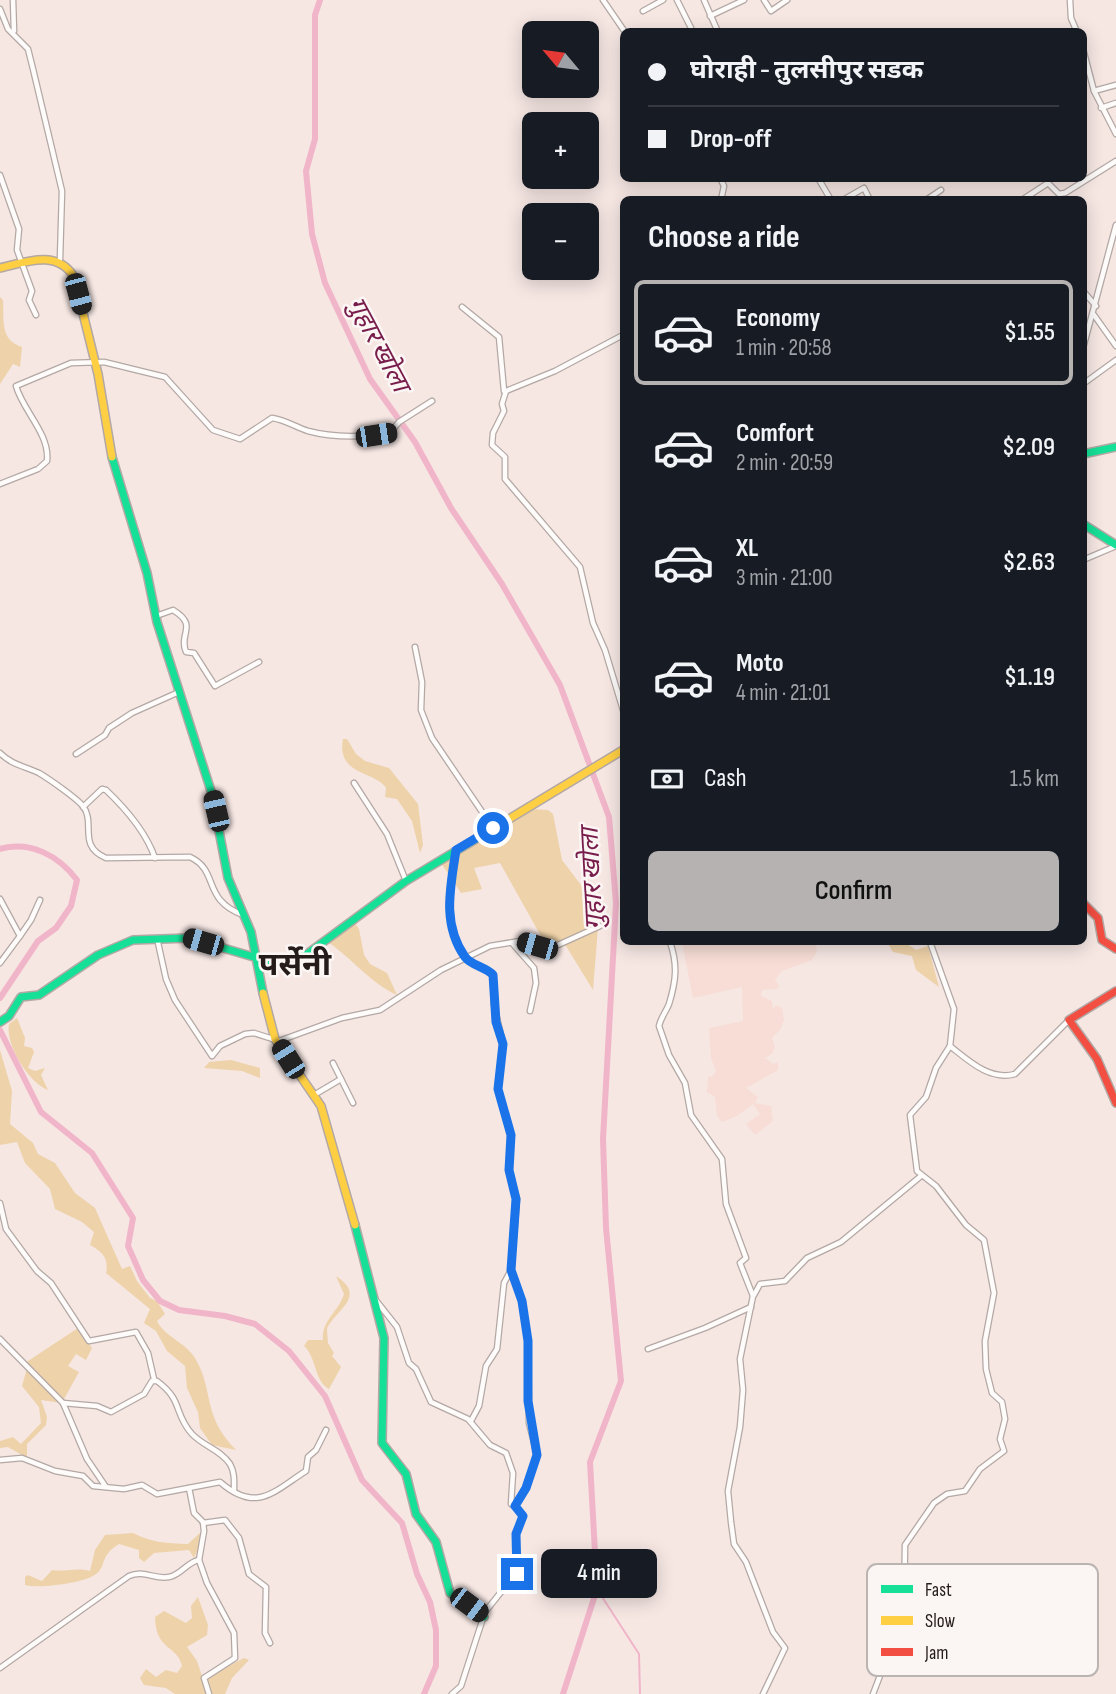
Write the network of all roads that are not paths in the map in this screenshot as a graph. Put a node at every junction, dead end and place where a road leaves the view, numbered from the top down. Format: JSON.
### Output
{"nodes":[{"id":1,"x":13,"y":0,"type":"edge"},
{"id":2,"x":603,"y":0,"type":"edge"},
{"id":3,"x":663,"y":0,"type":"edge"},
{"id":4,"x":677,"y":0,"type":"edge"},
{"id":5,"x":704,"y":0,"type":"edge"},
{"id":6,"x":744,"y":0,"type":"edge"},
{"id":7,"x":764,"y":0,"type":"edge"},
{"id":8,"x":787,"y":0,"type":"edge"},
{"id":9,"x":1070,"y":0,"type":"edge"},
{"id":10,"x":0,"y":9,"type":"edge"},
{"id":11,"x":643,"y":11,"type":"dead end"},
{"id":12,"x":710,"y":16,"type":"junction"},
{"id":13,"x":622,"y":28,"type":"edge"},
{"id":14,"x":690,"y":28,"type":"edge"},
{"id":15,"x":717,"y":28,"type":"edge"},
{"id":16,"x":1075,"y":28,"type":"edge"},
{"id":17,"x":14,"y":32,"type":"junction"},
{"id":18,"x":1087,"y":64,"type":"edge"},
{"id":19,"x":1116,"y":85,"type":"edge"},
{"id":20,"x":1094,"y":91,"type":"junction"},
{"id":21,"x":1116,"y":103,"type":"edge"},
{"id":22,"x":1101,"y":108,"type":"junction"},
{"id":23,"x":1116,"y":134,"type":"edge"},
{"id":24,"x":1116,"y":162,"type":"edge"},
{"id":25,"x":0,"y":175,"type":"edge"},
{"id":26,"x":1087,"y":180,"type":"edge"},
{"id":27,"x":1083,"y":182,"type":"edge"},
{"id":28,"x":941,"y":190,"type":"dead end"},
{"id":29,"x":850,"y":196,"type":"edge"},
{"id":30,"x":868,"y":196,"type":"edge"},
{"id":31,"x":932,"y":196,"type":"edge"},
{"id":32,"x":1028,"y":196,"type":"edge"},
{"id":33,"x":1116,"y":225,"type":"edge"},
{"id":34,"x":60,"y":259,"type":"junction"},
{"id":35,"x":21,"y":262,"type":"junction"},
{"id":36,"x":0,"y":268,"type":"edge"},
{"id":37,"x":1087,"y":296,"type":"edge"},
{"id":38,"x":1096,"y":306,"type":"junction"},
{"id":39,"x":462,"y":307,"type":"dead end"},
{"id":40,"x":1093,"y":314,"type":"junction"},
{"id":41,"x":36,"y":315,"type":"dead end"},
{"id":42,"x":1087,"y":334,"type":"edge"},
{"id":43,"x":620,"y":337,"type":"edge"},
{"id":44,"x":1116,"y":346,"type":"edge"},
{"id":45,"x":1116,"y":360,"type":"edge"},
{"id":46,"x":94,"y":361,"type":"junction"},
{"id":47,"x":1087,"y":381,"type":"edge"},
{"id":48,"x":504,"y":392,"type":"junction"},
{"id":49,"x":432,"y":401,"type":"dead end"},
{"id":50,"x":1116,"y":447,"type":"edge"},
{"id":51,"x":1087,"y":453,"type":"edge"},
{"id":52,"x":0,"y":484,"type":"edge"},
{"id":53,"x":1087,"y":527,"type":"edge"},
{"id":54,"x":1116,"y":545,"type":"edge"},
{"id":55,"x":1087,"y":558,"type":"edge"},
{"id":56,"x":155,"y":616,"type":"junction"},
{"id":57,"x":415,"y":647,"type":"dead end"},
{"id":58,"x":259,"y":662,"type":"dead end"},
{"id":59,"x":179,"y":692,"type":"junction"},
{"id":60,"x":620,"y":701,"type":"edge"},
{"id":61,"x":620,"y":752,"type":"edge"},
{"id":62,"x":0,"y":753,"type":"edge"},
{"id":63,"x":76,"y":754,"type":"dead end"},
{"id":64,"x":354,"y":783,"type":"dead end"},
{"id":65,"x":83,"y":807,"type":"junction"},
{"id":66,"x":493,"y":828,"type":"junction"},
{"id":67,"x":456,"y":850,"type":"junction"},
{"id":68,"x":155,"y":858,"type":"junction"},
{"id":69,"x":406,"y":881,"type":"junction"},
{"id":70,"x":0,"y":900,"type":"edge"},
{"id":71,"x":40,"y":900,"type":"dead end"},
{"id":72,"x":1087,"y":907,"type":"edge"},
{"id":73,"x":243,"y":915,"type":"junction"},
{"id":74,"x":600,"y":926,"type":"dead end"},
{"id":75,"x":20,"y":936,"type":"junction"},
{"id":76,"x":157,"y":937,"type":"junction"},
{"id":77,"x":512,"y":943,"type":"junction"},
{"id":78,"x":671,"y":945,"type":"edge"},
{"id":79,"x":931,"y":945,"type":"edge"},
{"id":80,"x":1116,"y":949,"type":"edge"},
{"id":81,"x":465,"y":957,"type":"junction"},
{"id":82,"x":257,"y":960,"type":"junction"},
{"id":83,"x":0,"y":963,"type":"edge"},
{"id":84,"x":1116,"y":991,"type":"edge"},
{"id":85,"x":530,"y":1011,"type":"dead end"},
{"id":86,"x":1069,"y":1020,"type":"junction"},
{"id":87,"x":0,"y":1022,"type":"edge"},
{"id":88,"x":275,"y":1039,"type":"junction"},
{"id":89,"x":950,"y":1046,"type":"junction"},
{"id":90,"x":333,"y":1063,"type":"dead end"},
{"id":91,"x":341,"y":1079,"type":"junction"},
{"id":92,"x":314,"y":1095,"type":"junction"},
{"id":93,"x":353,"y":1103,"type":"dead end"},
{"id":94,"x":1116,"y":1103,"type":"edge"},
{"id":95,"x":921,"y":1176,"type":"junction"},
{"id":96,"x":0,"y":1203,"type":"edge"},
{"id":97,"x":511,"y":1270,"type":"junction"},
{"id":98,"x":753,"y":1296,"type":"junction"},
{"id":99,"x":373,"y":1297,"type":"junction"},
{"id":100,"x":752,"y":1306,"type":"junction"},
{"id":101,"x":0,"y":1339,"type":"edge"},
{"id":102,"x":648,"y":1349,"type":"dead end"},
{"id":103,"x":154,"y":1379,"type":"junction"},
{"id":104,"x":63,"y":1403,"type":"junction"},
{"id":105,"x":471,"y":1421,"type":"junction"},
{"id":106,"x":326,"y":1430,"type":"dead end"},
{"id":107,"x":0,"y":1460,"type":"edge"},
{"id":108,"x":107,"y":1488,"type":"junction"},
{"id":109,"x":189,"y":1488,"type":"junction"},
{"id":110,"x":234,"y":1490,"type":"junction"},
{"id":111,"x":515,"y":1506,"type":"junction"},
{"id":112,"x":203,"y":1523,"type":"junction"},
{"id":113,"x":199,"y":1560,"type":"junction"},
{"id":114,"x":905,"y":1564,"type":"edge"},
{"id":115,"x":484,"y":1617,"type":"junction"},
{"id":116,"x":270,"y":1643,"type":"dead end"},
{"id":117,"x":0,"y":1668,"type":"edge"},
{"id":118,"x":880,"y":1676,"type":"edge"},
{"id":119,"x":209,"y":1694,"type":"edge"},
{"id":120,"x":452,"y":1694,"type":"edge"},
{"id":121,"x":764,"y":1694,"type":"edge"},
{"id":122,"x":873,"y":1694,"type":"edge"}],
"edges":[{"from":1,"to":17,"type":"street"},
{"from":2,"to":13,"type":"street"},
{"from":3,"to":11,"type":"street"},
{"from":4,"to":14,"type":"street"},
{"from":5,"to":12,"type":"street"},
{"from":6,"to":12,"type":"street"},
{"from":7,"to":8,"type":"street"},
{"from":9,"to":16,"type":"street"},
{"from":10,"to":17,"type":"street"},
{"from":12,"to":15,"type":"street"},
{"from":17,"to":34,"type":"street"},
{"from":18,"to":20,"type":"street"},
{"from":19,"to":20,"type":"street"},
{"from":20,"to":22,"type":"street"},
{"from":21,"to":22,"type":"street"},
{"from":22,"to":23,"type":"street"},
{"from":24,"to":26,"type":"street"},
{"from":25,"to":35,"type":"street"},
{"from":27,"to":32,"type":"street"},
{"from":28,"to":31,"type":"street"},
{"from":29,"to":30,"type":"street"},
{"from":33,"to":38,"type":"street"},
{"from":34,"to":35,"type":"street"},
{"from":34,"to":46,"type":"street"},
{"from":35,"to":36,"type":"street"},
{"from":35,"to":41,"type":"street"},
{"from":37,"to":38,"type":"street"},
{"from":38,"to":40,"type":"street"},
{"from":39,"to":48,"type":"street"},
{"from":40,"to":42,"type":"street"},
{"from":40,"to":44,"type":"street"},
{"from":43,"to":48,"type":"street"},
{"from":45,"to":47,"type":"street"},
{"from":46,"to":49,"type":"street"},
{"from":46,"to":52,"type":"street"},
{"from":46,"to":56,"type":"street"},
{"from":48,"to":60,"type":"street"},
{"from":50,"to":51,"type":"street"},
{"from":53,"to":54,"type":"street"},
{"from":54,"to":55,"type":"street"},
{"from":56,"to":58,"type":"street"},
{"from":56,"to":59,"type":"street"},
{"from":57,"to":66,"type":"street"},
{"from":59,"to":63,"type":"street"},
{"from":59,"to":73,"type":"street"},
{"from":61,"to":66,"type":"street"},
{"from":62,"to":65,"type":"street"},
{"from":64,"to":69,"type":"street"},
{"from":65,"to":68,"type":"street"},
{"from":65,"to":68,"type":"street"},
{"from":66,"to":67,"type":"street"},
{"from":67,"to":69,"type":"street"},
{"from":67,"to":81,"type":"street"},
{"from":68,"to":73,"type":"street"},
{"from":69,"to":82,"type":"street"},
{"from":70,"to":75,"type":"street"},
{"from":71,"to":75,"type":"street"},
{"from":72,"to":80,"type":"street"},
{"from":73,"to":82,"type":"street"},
{"from":74,"to":77,"type":"street"},
{"from":75,"to":83,"type":"street"},
{"from":76,"to":82,"type":"street"},
{"from":76,"to":87,"type":"street"},
{"from":76,"to":88,"type":"street"},
{"from":77,"to":81,"type":"street"},
{"from":77,"to":85,"type":"street"},
{"from":78,"to":98,"type":"street"},
{"from":79,"to":89,"type":"street"},
{"from":81,"to":88,"type":"street"},
{"from":81,"to":97,"type":"street"},
{"from":82,"to":88,"type":"street"},
{"from":84,"to":86,"type":"street"},
{"from":86,"to":89,"type":"street"},
{"from":86,"to":94,"type":"street"},
{"from":88,"to":92,"type":"street"},
{"from":89,"to":95,"type":"street"},
{"from":90,"to":91,"type":"street"},
{"from":91,"to":92,"type":"street"},
{"from":91,"to":93,"type":"street"},
{"from":92,"to":99,"type":"street"},
{"from":95,"to":98,"type":"street"},
{"from":95,"to":114,"type":"street"},
{"from":96,"to":103,"type":"street"},
{"from":97,"to":105,"type":"street"},
{"from":97,"to":111,"type":"street"},
{"from":98,"to":100,"type":"street"},
{"from":99,"to":105,"type":"street"},
{"from":99,"to":115,"type":"street"},
{"from":100,"to":102,"type":"street"},
{"from":100,"to":121,"type":"street"},
{"from":101,"to":104,"type":"street"},
{"from":103,"to":104,"type":"street"},
{"from":103,"to":110,"type":"street"},
{"from":104,"to":108,"type":"street"},
{"from":105,"to":111,"type":"street"},
{"from":106,"to":110,"type":"street"},
{"from":107,"to":108,"type":"street"},
{"from":108,"to":109,"type":"street"},
{"from":109,"to":110,"type":"street"},
{"from":109,"to":112,"type":"street"},
{"from":111,"to":115,"type":"street"},
{"from":112,"to":113,"type":"street"},
{"from":112,"to":116,"type":"street"},
{"from":113,"to":117,"type":"street"},
{"from":113,"to":119,"type":"street"},
{"from":115,"to":120,"type":"street"},
{"from":118,"to":122,"type":"street"}]}
